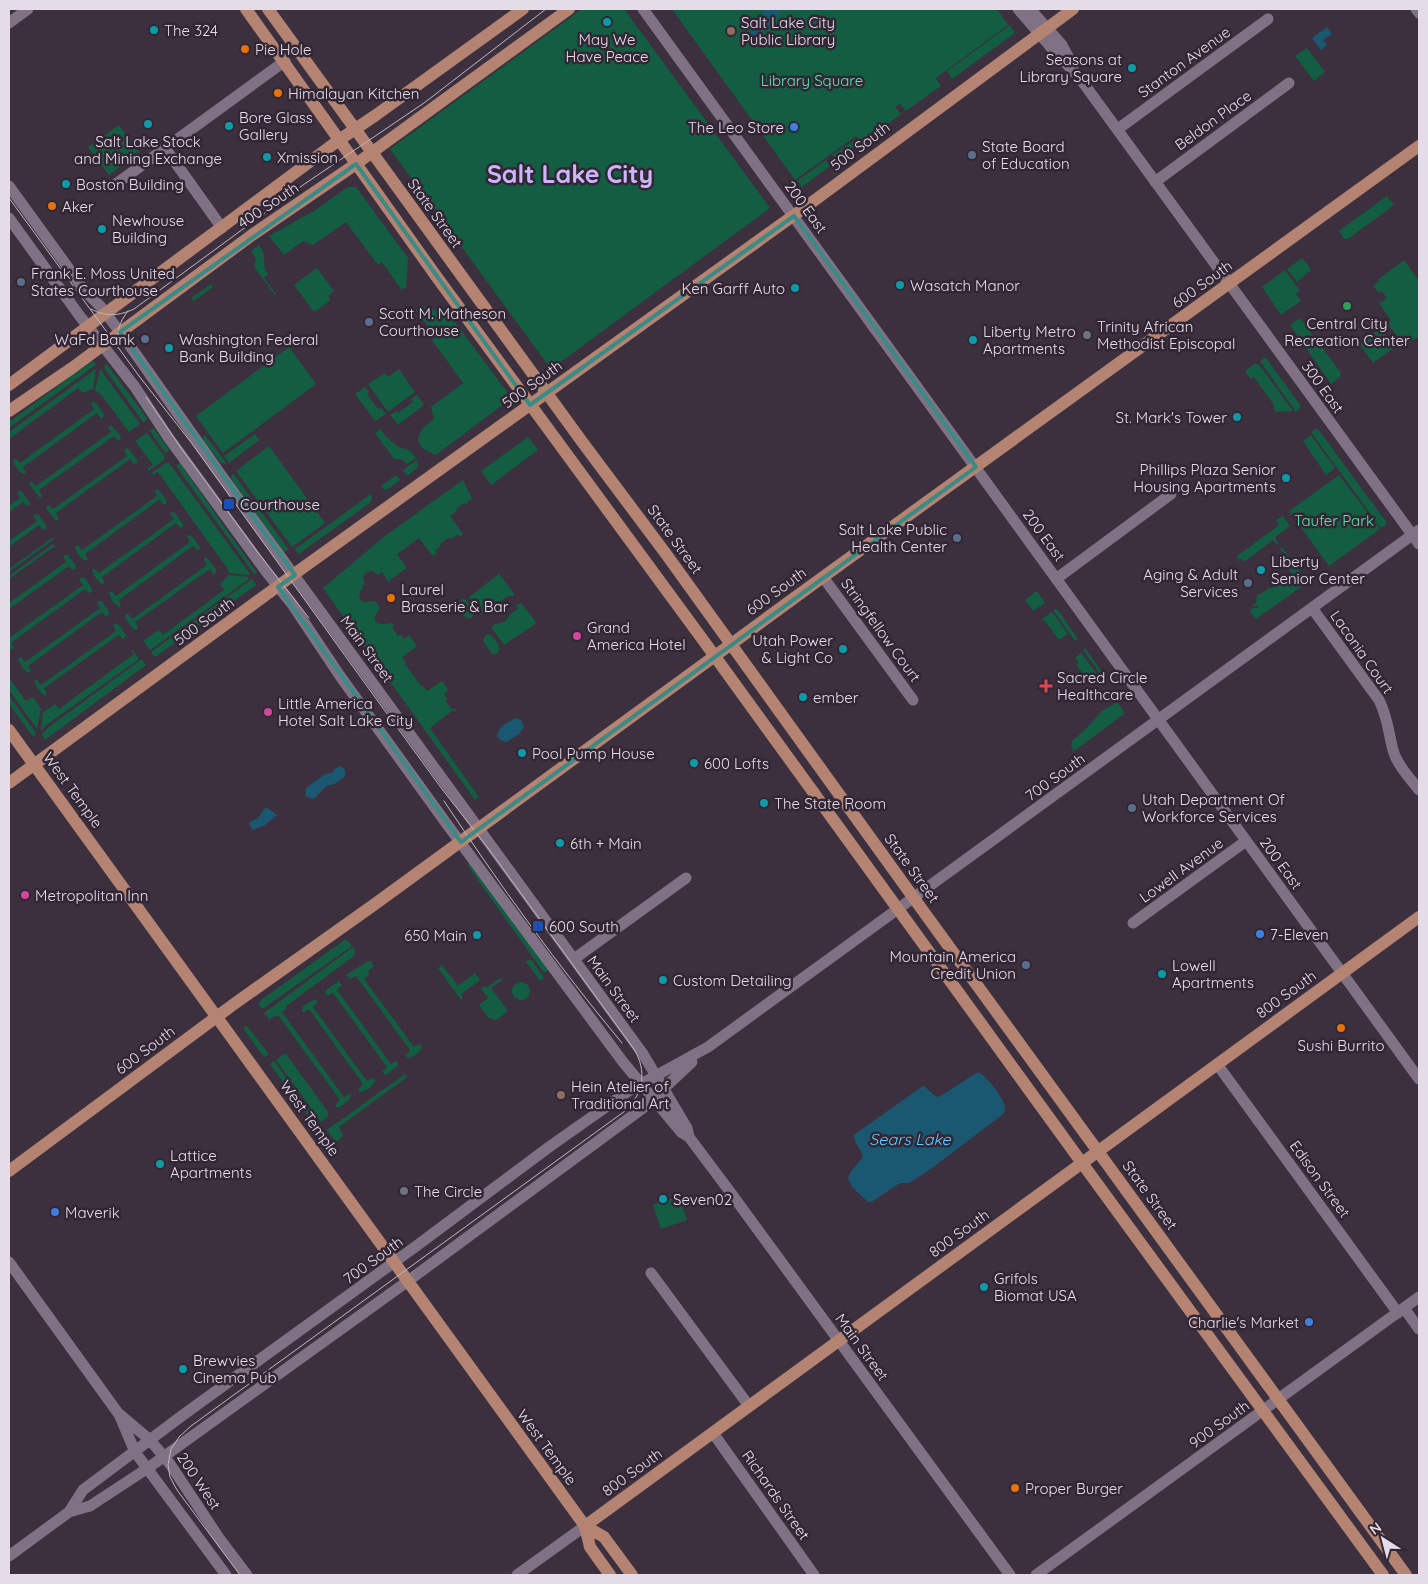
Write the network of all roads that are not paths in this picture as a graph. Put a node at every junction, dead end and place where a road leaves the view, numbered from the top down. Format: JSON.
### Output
{"nodes":[{"id":1,"x":28,"y":9,"type":"edge"},
{"id":2,"x":246,"y":9,"type":"edge"},
{"id":3,"x":268,"y":9,"type":"edge"},
{"id":4,"x":523,"y":9,"type":"edge"},
{"id":5,"x":569,"y":9,"type":"edge"},
{"id":6,"x":643,"y":9,"type":"edge"},
{"id":7,"x":1018,"y":9,"type":"edge"},
{"id":8,"x":1030,"y":9,"type":"edge"},
{"id":9,"x":1072,"y":9,"type":"edge"},
{"id":10,"x":1416,"y":9,"type":"edge"},
{"id":11,"x":1419,"y":13,"type":"edge"},
{"id":12,"x":1268,"y":19,"type":"dead end"},
{"id":13,"x":9,"y":23,"type":"edge"},
{"id":14,"x":1043,"y":31,"type":"junction"},
{"id":15,"x":284,"y":61,"type":"junction"},
{"id":16,"x":1289,"y":83,"type":"dead end"},
{"id":17,"x":355,"y":130,"type":"junction"},
{"id":18,"x":1118,"y":130,"type":"junction"},
{"id":19,"x":339,"y":140,"type":"junction"},
{"id":20,"x":1419,"y":146,"type":"edge"},
{"id":21,"x":165,"y":148,"type":"junction"},
{"id":22,"x":372,"y":152,"type":"junction"},
{"id":23,"x":356,"y":164,"type":"junction"},
{"id":24,"x":1155,"y":182,"type":"junction"},
{"id":25,"x":116,"y":184,"type":"dead end"},
{"id":26,"x":9,"y":186,"type":"edge"},
{"id":27,"x":794,"y":216,"type":"junction"},
{"id":28,"x":9,"y":218,"type":"edge"},
{"id":29,"x":222,"y":228,"type":"junction"},
{"id":30,"x":1230,"y":284,"type":"junction"},
{"id":31,"x":105,"y":313,"type":"junction"},
{"id":32,"x":88,"y":326,"type":"junction"},
{"id":33,"x":120,"y":332,"type":"junction"},
{"id":34,"x":103,"y":345,"type":"junction"},
{"id":35,"x":9,"y":385,"type":"edge"},
{"id":36,"x":547,"y":393,"type":"junction"},
{"id":37,"x":530,"y":405,"type":"junction"},
{"id":38,"x":9,"y":411,"type":"edge"},
{"id":39,"x":976,"y":467,"type":"junction"},
{"id":40,"x":1171,"y":494,"type":"dead end"},
{"id":41,"x":1417,"y":537,"type":"edge"},
{"id":42,"x":295,"y":574,"type":"junction"},
{"id":43,"x":824,"y":577,"type":"junction"},
{"id":44,"x":1056,"y":579,"type":"junction"},
{"id":45,"x":278,"y":587,"type":"junction"},
{"id":46,"x":1312,"y":608,"type":"junction"},
{"id":47,"x":731,"y":645,"type":"junction"},
{"id":48,"x":716,"y":657,"type":"junction"},
{"id":49,"x":913,"y":700,"type":"dead end"},
{"id":50,"x":1158,"y":720,"type":"junction"},
{"id":51,"x":9,"y":730,"type":"edge"},
{"id":52,"x":34,"y":765,"type":"junction"},
{"id":53,"x":9,"y":783,"type":"edge"},
{"id":54,"x":1419,"y":790,"type":"edge"},
{"id":55,"x":480,"y":828,"type":"junction"},
{"id":56,"x":1246,"y":841,"type":"junction"},
{"id":57,"x":460,"y":842,"type":"junction"},
{"id":58,"x":686,"y":878,"type":"dead end"},
{"id":59,"x":914,"y":898,"type":"junction"},
{"id":60,"x":899,"y":909,"type":"junction"},
{"id":61,"x":1419,"y":917,"type":"edge"},
{"id":62,"x":1133,"y":923,"type":"dead end"},
{"id":63,"x":574,"y":959,"type":"junction"},
{"id":64,"x":1342,"y":973,"type":"junction"},
{"id":65,"x":217,"y":1017,"type":"junction"},
{"id":66,"x":708,"y":1048,"type":"junction"},
{"id":67,"x":1217,"y":1064,"type":"junction"},
{"id":68,"x":656,"y":1076,"type":"junction"},
{"id":69,"x":1419,"y":1079,"type":"edge"},
{"id":70,"x":642,"y":1084,"type":"junction"},
{"id":71,"x":664,"y":1088,"type":"junction"},
{"id":72,"x":653,"y":1098,"type":"junction"},
{"id":73,"x":689,"y":1137,"type":"junction"},
{"id":74,"x":1098,"y":1151,"type":"junction"},
{"id":75,"x":1082,"y":1163,"type":"junction"},
{"id":76,"x":9,"y":1171,"type":"edge"},
{"id":77,"x":9,"y":1262,"type":"edge"},
{"id":78,"x":394,"y":1262,"type":"junction"},
{"id":79,"x":651,"y":1273,"type":"dead end"},
{"id":80,"x":408,"y":1282,"type":"junction"},
{"id":81,"x":1419,"y":1297,"type":"edge"},
{"id":82,"x":1401,"y":1310,"type":"junction"},
{"id":83,"x":1419,"y":1329,"type":"edge"},
{"id":84,"x":839,"y":1340,"type":"junction"},
{"id":85,"x":1279,"y":1399,"type":"junction"},
{"id":86,"x":749,"y":1406,"type":"junction"},
{"id":87,"x":1263,"y":1411,"type":"junction"},
{"id":88,"x":118,"y":1412,"type":"junction"},
{"id":89,"x":713,"y":1433,"type":"junction"},
{"id":90,"x":150,"y":1440,"type":"junction"},
{"id":91,"x":136,"y":1452,"type":"junction"},
{"id":92,"x":164,"y":1456,"type":"junction"},
{"id":93,"x":148,"y":1468,"type":"junction"},
{"id":94,"x":69,"y":1512,"type":"junction"},
{"id":95,"x":585,"y":1526,"type":"junction"},
{"id":96,"x":9,"y":1556,"type":"edge"},
{"id":97,"x":226,"y":1575,"type":"edge"},
{"id":98,"x":246,"y":1575,"type":"edge"},
{"id":99,"x":517,"y":1575,"type":"edge"},
{"id":100,"x":610,"y":1575,"type":"edge"},
{"id":101,"x":632,"y":1575,"type":"edge"},
{"id":102,"x":814,"y":1575,"type":"edge"},
{"id":103,"x":1010,"y":1575,"type":"edge"},
{"id":104,"x":1036,"y":1575,"type":"edge"},
{"id":105,"x":1383,"y":1575,"type":"edge"},
{"id":106,"x":1406,"y":1575,"type":"edge"}],
"edges":[{"from":1,"to":13,"type":"street"},
{"from":2,"to":15,"type":"main road"},
{"from":3,"to":17,"type":"main road","name":"State Street"},
{"from":4,"to":17,"type":"main road","name":"400 South"},
{"from":5,"to":22,"type":"main road","name":"400 South"},
{"from":6,"to":27,"type":"street","name":"200 East"},
{"from":7,"to":14,"type":"street","name":"300 East"},
{"from":8,"to":14,"type":"street","name":"300 East"},
{"from":9,"to":14,"type":"main road","name":"500 South"},
{"from":10,"to":11,"type":"street"},
{"from":12,"to":18,"type":"street","name":"Stanton Avenue"},
{"from":14,"to":18,"type":"street","name":"300 East"},
{"from":14,"to":27,"type":"main road","name":"500 South"},
{"from":15,"to":19,"type":"main road"},
{"from":15,"to":21,"type":"street"},
{"from":16,"to":24,"type":"street","name":"Beldon Place"},
{"from":17,"to":19,"type":"main road","name":"400 South"},
{"from":17,"to":22,"type":"main road","name":"State Street"},
{"from":18,"to":24,"type":"street","name":"300 East"},
{"from":19,"to":23,"type":"main road"},
{"from":19,"to":29,"type":"main road","name":"400 South"},
{"from":20,"to":30,"type":"main road","name":"600 South"},
{"from":21,"to":25,"type":"street"},
{"from":21,"to":29,"type":"street"},
{"from":22,"to":23,"type":"main road","name":"400 South"},
{"from":22,"to":36,"type":"main road","name":"State Street"},
{"from":23,"to":33,"type":"main road","name":"400 South"},
{"from":23,"to":37,"type":"main road"},
{"from":24,"to":30,"type":"street","name":"300 East"},
{"from":26,"to":31,"type":"street","name":"Main Street"},
{"from":27,"to":36,"type":"main road","name":"500 South"},
{"from":27,"to":39,"type":"street","name":"200 East"},
{"from":28,"to":32,"type":"street","name":"Main Street"},
{"from":29,"to":31,"type":"main road","name":"400 South"},
{"from":30,"to":39,"type":"main road","name":"600 South"},
{"from":30,"to":41,"type":"street","name":"300 East"},
{"from":31,"to":32,"type":"main road","name":"400 South"},
{"from":31,"to":33,"type":"street","name":"Main Street"},
{"from":32,"to":34,"type":"street","name":"Main Street"},
{"from":32,"to":35,"type":"main road","name":"400 South"},
{"from":33,"to":34,"type":"main road","name":"400 South"},
{"from":33,"to":42,"type":"street","name":"Main Street"},
{"from":34,"to":38,"type":"main road","name":"400 South"},
{"from":34,"to":45,"type":"street","name":"Main Street"},
{"from":36,"to":37,"type":"main road","name":"500 South"},
{"from":36,"to":47,"type":"main road","name":"State Street"},
{"from":37,"to":42,"type":"main road","name":"500 South"},
{"from":37,"to":48,"type":"main road"},
{"from":39,"to":43,"type":"main road","name":"600 South"},
{"from":39,"to":44,"type":"street","name":"200 East"},
{"from":40,"to":44,"type":"street"},
{"from":41,"to":46,"type":"street","name":"700 South"},
{"from":42,"to":45,"type":"main road","name":"500 South"},
{"from":42,"to":55,"type":"street","name":"Main Street"},
{"from":43,"to":47,"type":"main road","name":"600 South"},
{"from":43,"to":49,"type":"street","name":"Stringfellow Court"},
{"from":44,"to":50,"type":"street","name":"200 East"},
{"from":45,"to":52,"type":"main road","name":"500 South"},
{"from":45,"to":57,"type":"street","name":"Main Street"},
{"from":46,"to":50,"type":"street","name":"700 South"},
{"from":46,"to":54,"type":"street","name":"Laconia Court"},
{"from":47,"to":48,"type":"main road","name":"600 South"},
{"from":47,"to":59,"type":"main road","name":"State Street"},
{"from":48,"to":55,"type":"main road","name":"600 South"},
{"from":48,"to":60,"type":"main road"},
{"from":50,"to":56,"type":"street","name":"200 East"},
{"from":50,"to":59,"type":"street","name":"700 South"},
{"from":51,"to":52,"type":"main road","name":"West Temple"},
{"from":52,"to":53,"type":"main road","name":"500 South"},
{"from":52,"to":65,"type":"main road","name":"West Temple"},
{"from":55,"to":57,"type":"main road","name":"600 South"},
{"from":55,"to":63,"type":"street","name":"Main Street"},
{"from":56,"to":62,"type":"street","name":"Lowell Avenue"},
{"from":56,"to":64,"type":"street","name":"200 East"},
{"from":57,"to":65,"type":"main road","name":"600 South"},
{"from":57,"to":70,"type":"street","name":"Main Street"},
{"from":58,"to":63,"type":"street"},
{"from":59,"to":60,"type":"street","name":"700 South"},
{"from":59,"to":74,"type":"main road","name":"State Street"},
{"from":60,"to":66,"type":"street","name":"700 South"},
{"from":60,"to":75,"type":"main road"},
{"from":61,"to":64,"type":"main road","name":"800 South"},
{"from":63,"to":68,"type":"street","name":"Main Street"},
{"from":64,"to":67,"type":"main road","name":"800 South"},
{"from":64,"to":69,"type":"street","name":"200 East"},
{"from":65,"to":76,"type":"main road","name":"600 South"},
{"from":65,"to":78,"type":"main road","name":"West Temple"},
{"from":66,"to":68,"type":"street","name":"700 South"},
{"from":66,"to":71,"type":"street","name":"700 South"},
{"from":67,"to":74,"type":"main road","name":"800 South"},
{"from":67,"to":82,"type":"street","name":"Edison Street"},
{"from":68,"to":70,"type":"street","name":"700 South"},
{"from":68,"to":71,"type":"street","name":"Main Street"},
{"from":70,"to":72,"type":"street","name":"Main Street"},
{"from":70,"to":78,"type":"street","name":"700 South"},
{"from":71,"to":72,"type":"street","name":"700 South"},
{"from":71,"to":73,"type":"street","name":"Main Street"},
{"from":72,"to":73,"type":"street","name":"Main Street"},
{"from":72,"to":80,"type":"street","name":"700 South"},
{"from":73,"to":84,"type":"street","name":"Main Street"},
{"from":74,"to":75,"type":"main road","name":"800 South"},
{"from":74,"to":85,"type":"main road","name":"State Street"},
{"from":75,"to":84,"type":"main road","name":"800 South"},
{"from":75,"to":87,"type":"main road"},
{"from":77,"to":88,"type":"street","name":"200 West"},
{"from":78,"to":80,"type":"main road","name":"West Temple"},
{"from":78,"to":90,"type":"street","name":"700 South"},
{"from":79,"to":86,"type":"street"},
{"from":80,"to":92,"type":"street","name":"700 South"},
{"from":80,"to":95,"type":"main road","name":"West Temple"},
{"from":81,"to":82,"type":"street","name":"900 South"},
{"from":82,"to":83,"type":"street","name":"Edison Street"},
{"from":82,"to":85,"type":"street","name":"900 South"},
{"from":84,"to":86,"type":"main road","name":"800 South"},
{"from":84,"to":103,"type":"street","name":"Main Street"},
{"from":85,"to":87,"type":"street","name":"900 South"},
{"from":85,"to":106,"type":"main road","name":"State Street"},
{"from":86,"to":89,"type":"main road","name":"800 South"},
{"from":87,"to":104,"type":"street","name":"900 South"},
{"from":87,"to":105,"type":"main road"},
{"from":88,"to":90,"type":"street","name":"200 West"},
{"from":88,"to":91,"type":"street","name":"200 West"},
{"from":89,"to":95,"type":"main road","name":"800 South"},
{"from":89,"to":102,"type":"street","name":"Richards Street"},
{"from":90,"to":91,"type":"street","name":"700 South"},
{"from":90,"to":92,"type":"street","name":"200 West"},
{"from":91,"to":93,"type":"street","name":"200 West"},
{"from":91,"to":94,"type":"street","name":"700 South"},
{"from":92,"to":93,"type":"street","name":"700 South"},
{"from":92,"to":98,"type":"street","name":"200 West"},
{"from":93,"to":94,"type":"street","name":"700 South"},
{"from":93,"to":97,"type":"street","name":"200 West"},
{"from":94,"to":96,"type":"street","name":"700 South"},
{"from":95,"to":99,"type":"street","name":"800 South"},
{"from":95,"to":100,"type":"main road","name":"West Temple"},
{"from":95,"to":101,"type":"main road","name":"West Temple"}]}
